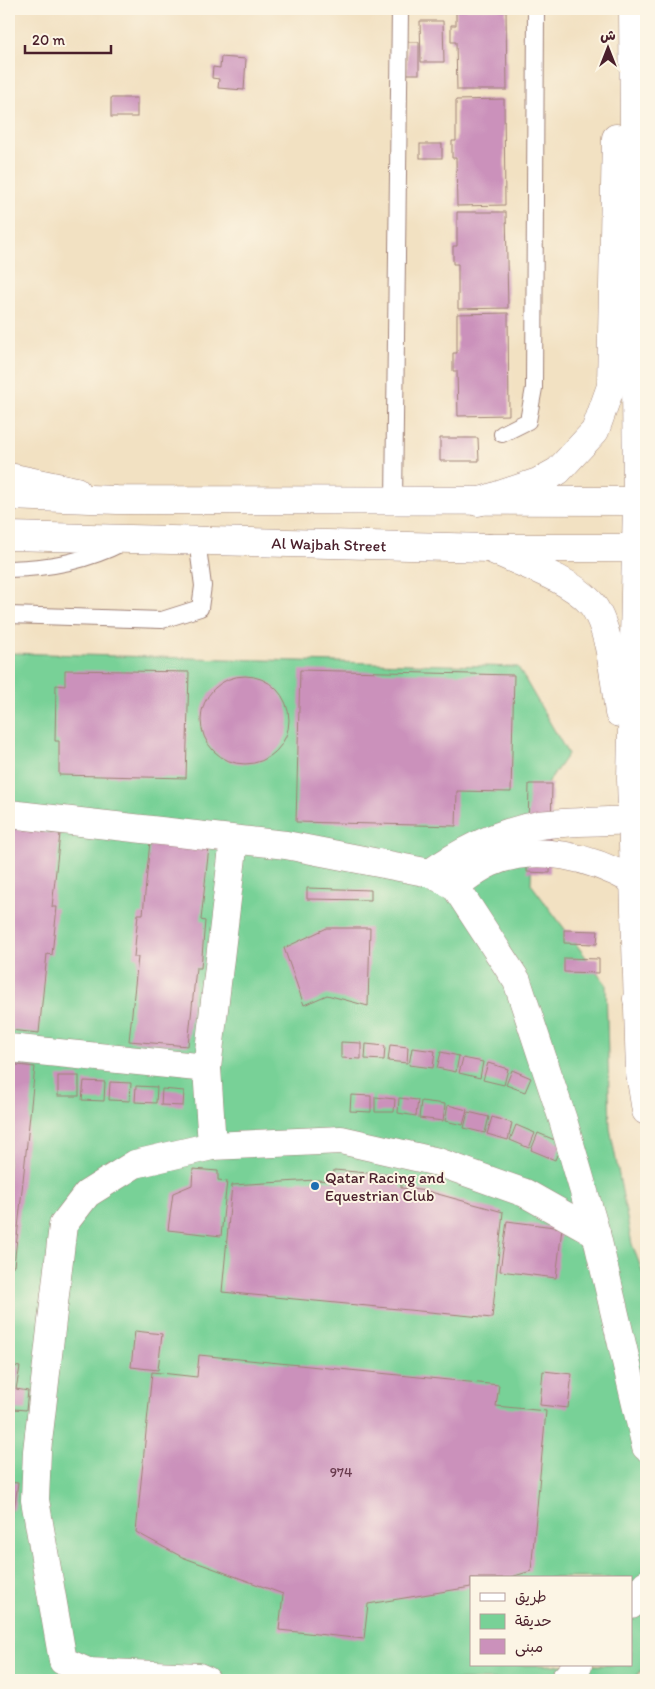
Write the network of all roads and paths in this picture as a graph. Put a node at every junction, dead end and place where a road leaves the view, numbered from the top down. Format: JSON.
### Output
{"nodes":[{"id":1,"x":400,"y":9,"type":"edge"},
{"id":2,"x":536,"y":9,"type":"edge"},
{"id":3,"x":633,"y":9,"type":"edge"},
{"id":4,"x":633,"y":52,"type":"junction"},
{"id":5,"x":646,"y":87,"type":"edge"},
{"id":6,"x":502,"y":434,"type":"dead end"},
{"id":7,"x":9,"y":477,"type":"edge"},
{"id":8,"x":9,"y":496,"type":"edge"},
{"id":9,"x":117,"y":500,"type":"junction"},
{"id":10,"x":394,"y":501,"type":"junction"},
{"id":11,"x":478,"y":502,"type":"junction"},
{"id":12,"x":642,"y":506,"type":"edge"},
{"id":13,"x":9,"y":536,"type":"edge"},
{"id":14,"x":131,"y":538,"type":"junction"},
{"id":15,"x":197,"y":540,"type":"junction"},
{"id":16,"x":641,"y":542,"type":"edge"},
{"id":17,"x":489,"y":548,"type":"junction"},
{"id":18,"x":9,"y":569,"type":"edge"},
{"id":19,"x":9,"y":615,"type":"edge"},
{"id":20,"x":631,"y":779,"type":"junction"},
{"id":21,"x":9,"y":814,"type":"edge"},
{"id":22,"x":632,"y":820,"type":"junction"},
{"id":23,"x":234,"y":840,"type":"junction"},
{"id":24,"x":430,"y":873,"type":"junction"},
{"id":25,"x":634,"y":881,"type":"junction"},
{"id":26,"x":455,"y":886,"type":"junction"},
{"id":27,"x":637,"y":999,"type":"junction"},
{"id":28,"x":646,"y":1026,"type":"edge"},
{"id":29,"x":9,"y":1048,"type":"edge"},
{"id":30,"x":207,"y":1068,"type":"junction"},
{"id":31,"x":646,"y":1112,"type":"edge"},
{"id":32,"x":212,"y":1146,"type":"junction"},
{"id":33,"x":596,"y":1233,"type":"junction"},
{"id":34,"x":646,"y":1447,"type":"edge"},
{"id":35,"x":646,"y":1584,"type":"edge"},
{"id":36,"x":632,"y":1603,"type":"edge"},
{"id":37,"x":577,"y":1666,"type":"edge"},
{"id":38,"x":62,"y":1671,"type":"edge"},
{"id":39,"x":88,"y":1676,"type":"edge"},
{"id":40,"x":206,"y":1680,"type":"edge"},
{"id":41,"x":564,"y":1680,"type":"edge"}],
"edges":[{"from":1,"to":10,"type":"lane"},
{"from":2,"to":6,"type":"lane"},
{"from":3,"to":4,"type":"main road"},
{"from":4,"to":5,"type":"main road"},
{"from":4,"to":11,"type":"main road"},
{"from":4,"to":12,"type":"main road"},
{"from":7,"to":9,"type":"main road"},
{"from":8,"to":9,"type":"main road"},
{"from":9,"to":10,"type":"main road"},
{"from":10,"to":11,"type":"main road"},
{"from":11,"to":12,"type":"main road"},
{"from":12,"to":16,"type":"main road"},
{"from":13,"to":14,"type":"main road","name":"Al Wajbah Street"},
{"from":14,"to":15,"type":"main road","name":"Al Wajbah Street"},
{"from":14,"to":18,"type":"lane"},
{"from":15,"to":17,"type":"main road","name":"Al Wajbah Street"},
{"from":15,"to":19,"type":"lane"},
{"from":16,"to":17,"type":"main road","name":"Al Wajbah Street"},
{"from":16,"to":20,"type":"main road"},
{"from":17,"to":20,"type":"main road"},
{"from":20,"to":22,"type":"main road"},
{"from":21,"to":23,"type":"main road"},
{"from":22,"to":24,"type":"main road"},
{"from":22,"to":25,"type":"main road"},
{"from":23,"to":24,"type":"main road"},
{"from":23,"to":30,"type":"main road"},
{"from":24,"to":26,"type":"main road"},
{"from":25,"to":26,"type":"main road"},
{"from":25,"to":27,"type":"main road"},
{"from":26,"to":33,"type":"main road"},
{"from":27,"to":28,"type":"main road"},
{"from":27,"to":31,"type":"main road"},
{"from":29,"to":30,"type":"main road"},
{"from":30,"to":32,"type":"main road"},
{"from":32,"to":33,"type":"main road"},
{"from":32,"to":38,"type":"main road"},
{"from":33,"to":34,"type":"main road"},
{"from":35,"to":36,"type":"main road"},
{"from":37,"to":41,"type":"main road"},
{"from":38,"to":39,"type":"main road"},
{"from":39,"to":40,"type":"main road"}]}
